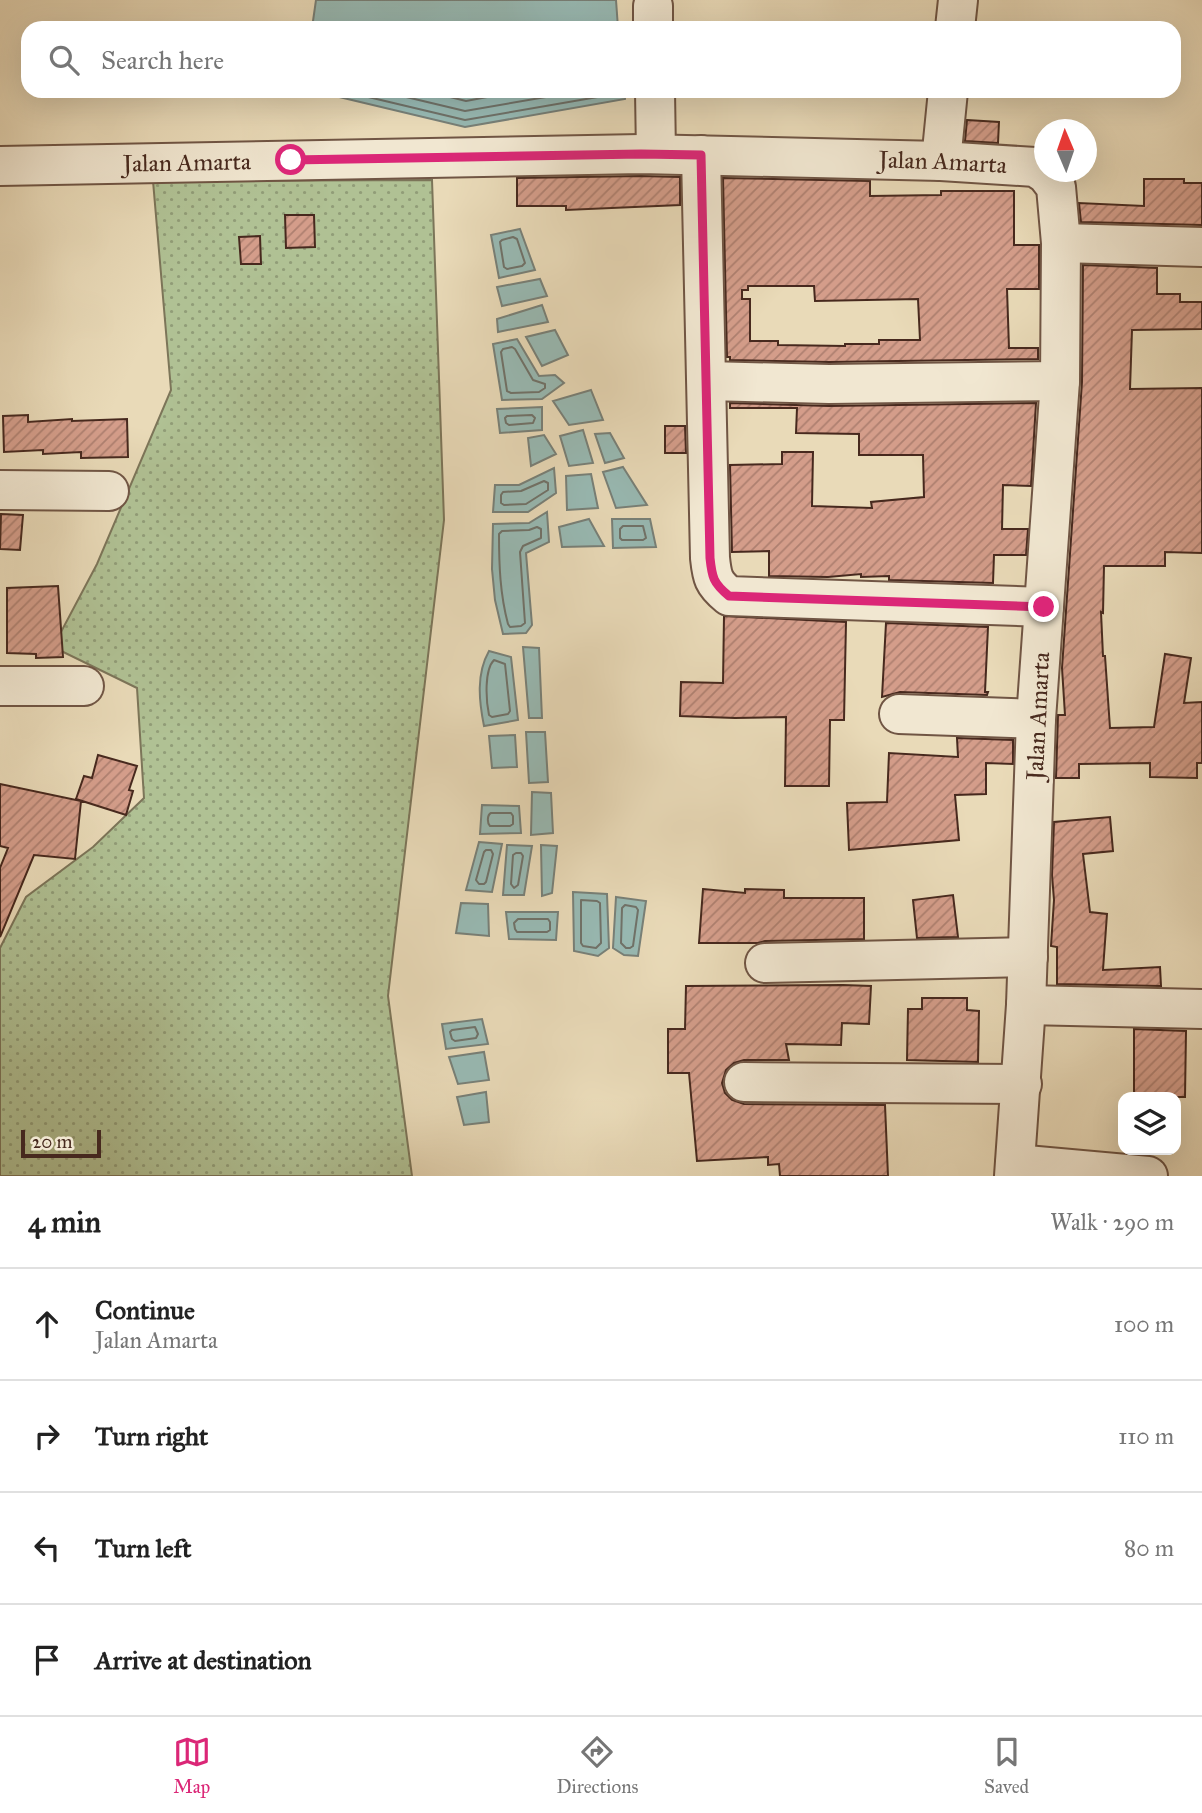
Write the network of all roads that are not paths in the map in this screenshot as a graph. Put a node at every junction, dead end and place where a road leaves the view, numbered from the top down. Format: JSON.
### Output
{"nodes":[{"id":1,"x":958,"y":0,"type":"edge"},
{"id":2,"x":956,"y":21,"type":"edge"},
{"id":3,"x":653,"y":98,"type":"edge"},
{"id":4,"x":947,"y":98,"type":"edge"},
{"id":5,"x":648,"y":154,"type":"junction"},
{"id":6,"x":701,"y":155,"type":"junction"},
{"id":7,"x":941,"y":161,"type":"junction"},
{"id":8,"x":0,"y":166,"type":"edge"},
{"id":9,"x":1061,"y":243,"type":"junction"},
{"id":10,"x":1202,"y":247,"type":"edge"},
{"id":11,"x":707,"y":381,"type":"junction"},
{"id":12,"x":1060,"y":381,"type":"junction"},
{"id":13,"x":0,"y":490,"type":"edge"},
{"id":14,"x":109,"y":491,"type":"dead end"},
{"id":15,"x":1044,"y":607,"type":"junction"},
{"id":16,"x":0,"y":686,"type":"edge"},
{"id":17,"x":84,"y":686,"type":"dead end"},
{"id":18,"x":899,"y":714,"type":"dead end"},
{"id":19,"x":1036,"y":719,"type":"junction"},
{"id":20,"x":1028,"y":957,"type":"junction"},
{"id":21,"x":765,"y":964,"type":"dead end"},
{"id":22,"x":1026,"y":1005,"type":"junction"},
{"id":23,"x":1202,"y":1009,"type":"edge"},
{"id":24,"x":744,"y":1082,"type":"dead end"},
{"id":25,"x":1022,"y":1084,"type":"junction"},
{"id":26,"x":1015,"y":1170,"type":"edge"},
{"id":27,"x":1148,"y":1176,"type":"edge"}],
"edges":[{"from":1,"to":2,"type":"street"},
{"from":3,"to":5,"type":"street"},
{"from":4,"to":7,"type":"street"},
{"from":5,"to":6,"type":"street","name":"Jalan Amarta"},
{"from":5,"to":8,"type":"street","name":"Jalan Amarta"},
{"from":6,"to":7,"type":"street","name":"Jalan Amarta"},
{"from":6,"to":11,"type":"street"},
{"from":7,"to":9,"type":"street","name":"Jalan Amarta"},
{"from":9,"to":10,"type":"street"},
{"from":9,"to":12,"type":"street","name":"Jalan Amarta"},
{"from":11,"to":12,"type":"street"},
{"from":11,"to":15,"type":"street"},
{"from":12,"to":15,"type":"street","name":"Jalan Amarta"},
{"from":13,"to":14,"type":"street"},
{"from":15,"to":19,"type":"street","name":"Jalan Amarta"},
{"from":16,"to":17,"type":"street"},
{"from":18,"to":19,"type":"street"},
{"from":19,"to":20,"type":"street","name":"Jalan Amarta"},
{"from":20,"to":21,"type":"street"},
{"from":20,"to":22,"type":"street","name":"Jalan Amarta"},
{"from":22,"to":23,"type":"street"},
{"from":22,"to":25,"type":"street","name":"Jalan Amarta"},
{"from":24,"to":25,"type":"street"},
{"from":25,"to":26,"type":"street","name":"Jalan Amarta"},
{"from":26,"to":27,"type":"street"}]}
